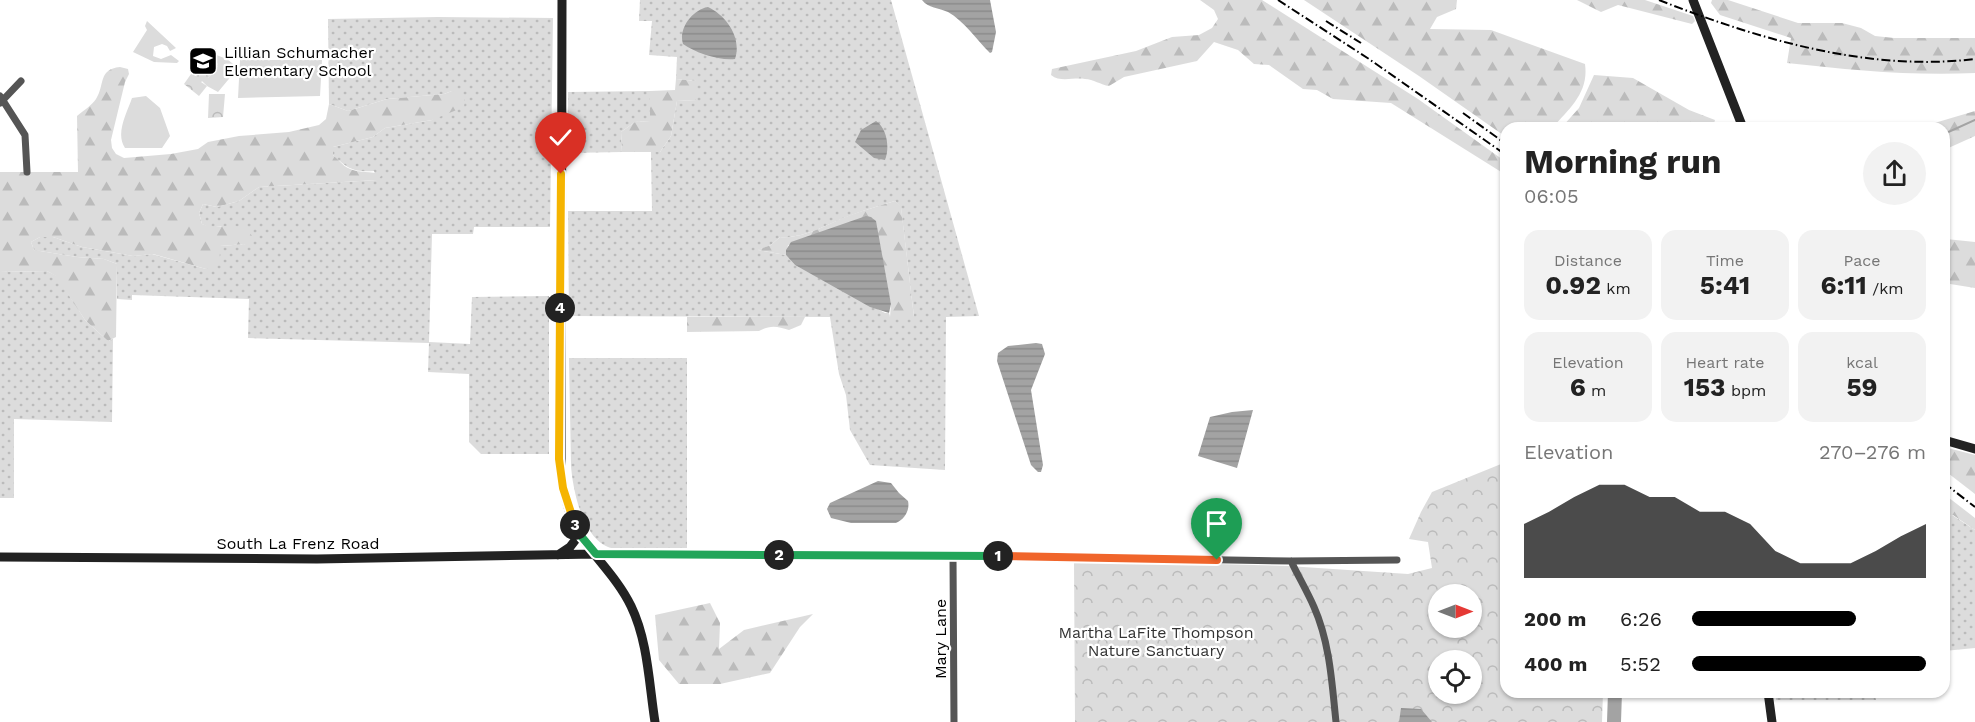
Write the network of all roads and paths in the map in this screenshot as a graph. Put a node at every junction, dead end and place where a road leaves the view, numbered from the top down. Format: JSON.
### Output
{"nodes":[{"id":1,"x":562,"y":0,"type":"edge"},
{"id":2,"x":1693,"y":0,"type":"edge"},
{"id":3,"x":21,"y":81,"type":"dead end"},
{"id":4,"x":1,"y":100,"type":"edge"},
{"id":5,"x":1741,"y":122,"type":"edge"},
{"id":6,"x":27,"y":172,"type":"dead end"},
{"id":7,"x":1950,"y":442,"type":"edge"},
{"id":8,"x":1975,"y":449,"type":"edge"},
{"id":9,"x":580,"y":534,"type":"junction"},
{"id":10,"x":596,"y":554,"type":"junction"},
{"id":11,"x":556,"y":556,"type":"junction"},
{"id":12,"x":954,"y":556,"type":"junction"},
{"id":13,"x":0,"y":557,"type":"edge"},
{"id":14,"x":1397,"y":560,"type":"dead end"},
{"id":15,"x":1291,"y":561,"type":"junction"},
{"id":16,"x":1769,"y":698,"type":"edge"},
{"id":17,"x":655,"y":722,"type":"edge"},
{"id":18,"x":954,"y":722,"type":"edge"},
{"id":19,"x":1336,"y":722,"type":"edge"},
{"id":20,"x":1772,"y":722,"type":"edge"}],
"edges":[{"from":1,"to":9,"type":"street"},
{"from":2,"to":5,"type":"street"},
{"from":3,"to":4,"type":"street"},
{"from":4,"to":6,"type":"street"},
{"from":7,"to":8,"type":"street"},
{"from":9,"to":10,"type":"street"},
{"from":9,"to":11,"type":"street"},
{"from":10,"to":11,"type":"street","name":"South La Frenz Road"},
{"from":10,"to":12,"type":"street"},
{"from":10,"to":17,"type":"street"},
{"from":11,"to":13,"type":"street","name":"South La Frenz Road"},
{"from":12,"to":15,"type":"street"},
{"from":12,"to":18,"type":"street","name":"Mary Lane"},
{"from":14,"to":15,"type":"street"},
{"from":15,"to":19,"type":"street"},
{"from":16,"to":20,"type":"street"}]}
